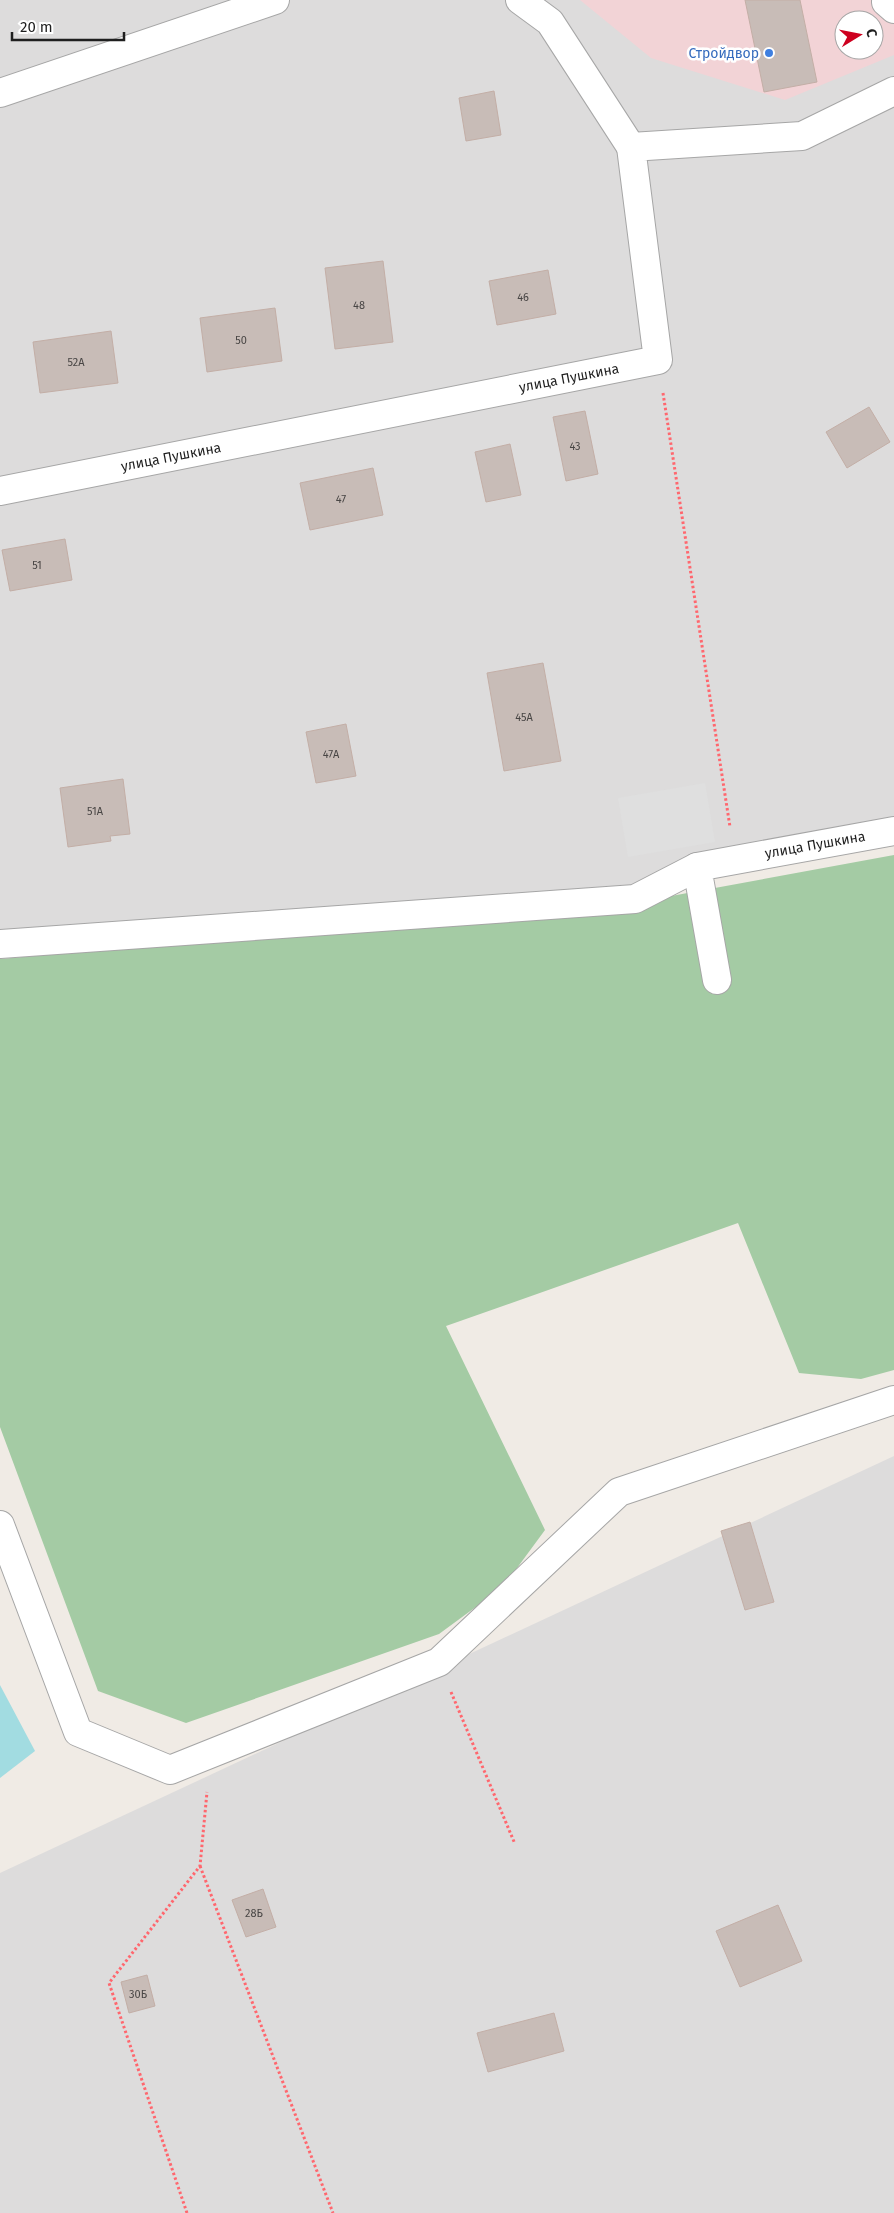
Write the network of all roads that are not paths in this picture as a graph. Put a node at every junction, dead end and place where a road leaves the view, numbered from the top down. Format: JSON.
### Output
{"nodes":[{"id":1,"x":275,"y":0,"type":"edge"},
{"id":2,"x":520,"y":0,"type":"edge"},
{"id":3,"x":894,"y":91,"type":"edge"},
{"id":4,"x":0,"y":93,"type":"edge"},
{"id":5,"x":631,"y":147,"type":"junction"},
{"id":6,"x":0,"y":491,"type":"edge"},
{"id":7,"x":894,"y":831,"type":"edge"},
{"id":8,"x":697,"y":867,"type":"junction"},
{"id":9,"x":0,"y":944,"type":"edge"},
{"id":10,"x":717,"y":980,"type":"dead end"},
{"id":11,"x":894,"y":1400,"type":"edge"},
{"id":12,"x":0,"y":1526,"type":"edge"}],
"edges":[{"from":1,"to":4,"type":"street"},
{"from":2,"to":5,"type":"street"},
{"from":3,"to":5,"type":"street"},
{"from":5,"to":6,"type":"street","name":"улица Пушкина"},
{"from":7,"to":8,"type":"street","name":"улица Пушкина"},
{"from":8,"to":9,"type":"street","name":"улица Пушкина"},
{"from":8,"to":10,"type":"street"},
{"from":11,"to":12,"type":"street"}]}
